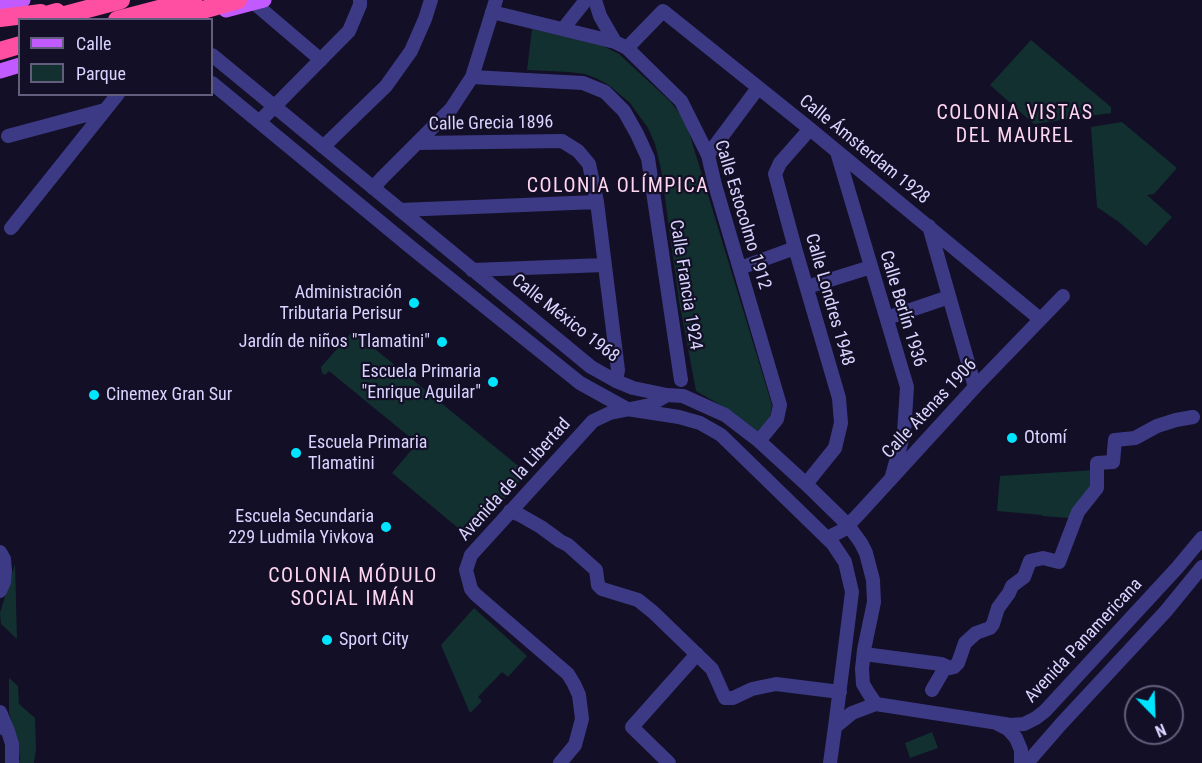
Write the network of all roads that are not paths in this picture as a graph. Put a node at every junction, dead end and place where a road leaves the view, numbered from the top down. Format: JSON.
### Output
{"nodes":[{"id":1,"x":102,"y":0,"type":"edge"},
{"id":2,"x":121,"y":0,"type":"edge"},
{"id":3,"x":160,"y":0,"type":"edge"},
{"id":4,"x":360,"y":0,"type":"edge"},
{"id":5,"x":430,"y":0,"type":"edge"},
{"id":6,"x":586,"y":0,"type":"edge"},
{"id":7,"x":595,"y":0,"type":"edge"},
{"id":8,"x":252,"y":1,"type":"edge"},
{"id":9,"x":10,"y":5,"type":"edge"},
{"id":10,"x":57,"y":5,"type":"edge"},
{"id":11,"x":494,"y":6,"type":"edge"},
{"id":12,"x":194,"y":14,"type":"edge"},
{"id":13,"x":0,"y":18,"type":"edge"},
{"id":14,"x":33,"y":18,"type":"edge"},
{"id":15,"x":54,"y":18,"type":"edge"},
{"id":16,"x":94,"y":18,"type":"edge"},
{"id":17,"x":143,"y":18,"type":"edge"},
{"id":18,"x":175,"y":18,"type":"edge"},
{"id":19,"x":18,"y":24,"type":"edge"},
{"id":20,"x":0,"y":29,"type":"edge"},
{"id":21,"x":563,"y":29,"type":"junction"},
{"id":22,"x":18,"y":38,"type":"edge"},
{"id":23,"x":0,"y":42,"type":"edge"},
{"id":24,"x":621,"y":45,"type":"junction"},
{"id":25,"x":18,"y":46,"type":"edge"},
{"id":26,"x":0,"y":51,"type":"edge"},
{"id":27,"x":213,"y":56,"type":"edge"},
{"id":28,"x":18,"y":58,"type":"edge"},
{"id":29,"x":321,"y":60,"type":"junction"},
{"id":30,"x":0,"y":62,"type":"edge"},
{"id":31,"x":224,"y":65,"type":"junction"},
{"id":32,"x":18,"y":66,"type":"edge"},
{"id":33,"x":0,"y":70,"type":"edge"},
{"id":34,"x":236,"y":75,"type":"junction"},
{"id":35,"x":472,"y":77,"type":"junction"},
{"id":36,"x":215,"y":85,"type":"edge"},
{"id":37,"x":758,"y":88,"type":"junction"},
{"id":38,"x":116,"y":96,"type":"edge"},
{"id":39,"x":274,"y":105,"type":"junction"},
{"id":40,"x":105,"y":110,"type":"junction"},
{"id":41,"x":260,"y":121,"type":"junction"},
{"id":42,"x":810,"y":129,"type":"junction"},
{"id":43,"x":8,"y":136,"type":"dead end"},
{"id":44,"x":417,"y":143,"type":"junction"},
{"id":45,"x":323,"y":147,"type":"junction"},
{"id":46,"x":837,"y":152,"type":"junction"},
{"id":47,"x":708,"y":155,"type":"junction"},
{"id":48,"x":373,"y":188,"type":"junction"},
{"id":49,"x":597,"y":202,"type":"junction"},
{"id":50,"x":400,"y":210,"type":"junction"},
{"id":51,"x":929,"y":226,"type":"junction"},
{"id":52,"x":11,"y":228,"type":"dead end"},
{"id":53,"x":795,"y":248,"type":"junction"},
{"id":54,"x":604,"y":265,"type":"junction"},
{"id":55,"x":871,"y":267,"type":"junction"},
{"id":56,"x":740,"y":268,"type":"junction"},
{"id":57,"x":472,"y":270,"type":"junction"},
{"id":58,"x":807,"y":287,"type":"junction"},
{"id":59,"x":1063,"y":296,"type":"dead end"},
{"id":60,"x":949,"y":297,"type":"junction"},
{"id":61,"x":886,"y":318,"type":"junction"},
{"id":62,"x":1040,"y":318,"type":"junction"},
{"id":63,"x":681,"y":380,"type":"dead end"},
{"id":64,"x":616,"y":381,"type":"junction"},
{"id":65,"x":975,"y":387,"type":"junction"},
{"id":66,"x":667,"y":395,"type":"junction"},
{"id":67,"x":627,"y":409,"type":"junction"},
{"id":68,"x":1193,"y":417,"type":"dead end"},
{"id":69,"x":736,"y":424,"type":"junction"},
{"id":70,"x":754,"y":437,"type":"junction"},
{"id":71,"x":730,"y":443,"type":"junction"},
{"id":72,"x":892,"y":478,"type":"junction"},
{"id":73,"x":806,"y":484,"type":"junction"},
{"id":74,"x":510,"y":511,"type":"junction"},
{"id":75,"x":848,"y":525,"type":"junction"},
{"id":76,"x":827,"y":538,"type":"junction"},
{"id":77,"x":1202,"y":538,"type":"edge"},
{"id":78,"x":0,"y":552,"type":"edge"},
{"id":79,"x":866,"y":553,"type":"junction"},
{"id":80,"x":845,"y":562,"type":"junction"},
{"id":81,"x":1202,"y":567,"type":"edge"},
{"id":82,"x":0,"y":591,"type":"edge"},
{"id":83,"x":1150,"y":597,"type":"junction"},
{"id":84,"x":1138,"y":610,"type":"junction"},
{"id":85,"x":1166,"y":611,"type":"junction"},
{"id":86,"x":1153,"y":624,"type":"junction"},
{"id":87,"x":845,"y":647,"type":"junction"},
{"id":88,"x":864,"y":652,"type":"junction"},
{"id":89,"x":697,"y":654,"type":"junction"},
{"id":90,"x":946,"y":666,"type":"junction"},
{"id":91,"x":932,"y":690,"type":"dead end"},
{"id":92,"x":840,"y":692,"type":"junction"},
{"id":93,"x":876,"y":704,"type":"junction"},
{"id":94,"x":1045,"y":711,"type":"junction"},
{"id":95,"x":0,"y":712,"type":"edge"},
{"id":96,"x":996,"y":723,"type":"junction"},
{"id":97,"x":1061,"y":724,"type":"junction"},
{"id":98,"x":835,"y":727,"type":"junction"},
{"id":99,"x":4,"y":728,"type":"edge"},
{"id":100,"x":12,"y":763,"type":"edge"},
{"id":101,"x":560,"y":763,"type":"edge"},
{"id":102,"x":669,"y":763,"type":"edge"},
{"id":103,"x":830,"y":763,"type":"edge"},
{"id":104,"x":1021,"y":763,"type":"edge"},
{"id":105,"x":1027,"y":763,"type":"edge"}],
"edges":[{"from":1,"to":10,"type":"highway"},
{"from":2,"to":15,"type":"highway"},
{"from":3,"to":16,"type":"highway"},
{"from":4,"to":29,"type":"street"},
{"from":5,"to":45,"type":"street"},
{"from":6,"to":21,"type":"street"},
{"from":7,"to":24,"type":"street"},
{"from":8,"to":12,"type":"main road"},
{"from":8,"to":18,"type":"highway"},
{"from":8,"to":29,"type":"street"},
{"from":9,"to":10,"type":"highway"},
{"from":10,"to":13,"type":"highway"},
{"from":10,"to":14,"type":"highway"},
{"from":11,"to":21,"type":"street"},
{"from":11,"to":35,"type":"street"},
{"from":12,"to":17,"type":"highway"},
{"from":19,"to":20,"type":"highway"},
{"from":21,"to":24,"type":"street"},
{"from":22,"to":23,"type":"highway"},
{"from":24,"to":37,"type":"street","name":"Calle Ámsterdam 1928"},
{"from":24,"to":47,"type":"street","name":"Calle Estocolmo 1912"},
{"from":25,"to":26,"type":"highway"},
{"from":27,"to":31,"type":"street","name":"Calle México 1968"},
{"from":28,"to":30,"type":"highway"},
{"from":29,"to":39,"type":"street"},
{"from":31,"to":34,"type":"street","name":"Calle México 1968"},
{"from":31,"to":36,"type":"street"},
{"from":32,"to":33,"type":"main road"},
{"from":34,"to":36,"type":"street"},
{"from":34,"to":39,"type":"street","name":"Calle México 1968"},
{"from":35,"to":44,"type":"street"},
{"from":35,"to":63,"type":"street","name":"Calle Francia 1924"},
{"from":36,"to":41,"type":"street"},
{"from":37,"to":42,"type":"street","name":"Calle Ámsterdam 1928"},
{"from":37,"to":47,"type":"street"},
{"from":38,"to":40,"type":"street"},
{"from":39,"to":41,"type":"street"},
{"from":39,"to":45,"type":"street","name":"Calle México 1968"},
{"from":40,"to":43,"type":"street"},
{"from":40,"to":52,"type":"street"},
{"from":41,"to":67,"type":"street"},
{"from":42,"to":46,"type":"street","name":"Calle Ámsterdam 1928"},
{"from":42,"to":53,"type":"street","name":"Calle Londres 1948"},
{"from":44,"to":48,"type":"street"},
{"from":44,"to":49,"type":"street","name":"Calle Grecia 1896"},
{"from":45,"to":48,"type":"street","name":"Calle México 1968"},
{"from":46,"to":51,"type":"street","name":"Calle Ámsterdam 1928"},
{"from":46,"to":55,"type":"street","name":"Calle Berlín 1936"},
{"from":47,"to":56,"type":"street","name":"Calle Estocolmo 1912"},
{"from":48,"to":50,"type":"street","name":"Calle México 1968"},
{"from":49,"to":50,"type":"street"},
{"from":49,"to":54,"type":"street","name":"Calle Grecia 1896"},
{"from":50,"to":57,"type":"street","name":"Calle México 1968"},
{"from":51,"to":60,"type":"street"},
{"from":51,"to":62,"type":"street","name":"Calle Ámsterdam 1928"},
{"from":53,"to":56,"type":"street"},
{"from":53,"to":58,"type":"street","name":"Calle Londres 1948"},
{"from":54,"to":57,"type":"street"},
{"from":54,"to":64,"type":"street","name":"Calle Grecia 1896"},
{"from":55,"to":58,"type":"street"},
{"from":55,"to":61,"type":"street","name":"Calle Berlín 1936"},
{"from":56,"to":70,"type":"street","name":"Calle Estocolmo 1912"},
{"from":57,"to":64,"type":"street","name":"Calle México 1968"},
{"from":58,"to":73,"type":"street","name":"Calle Londres 1948"},
{"from":59,"to":62,"type":"street","name":"Calle Atenas 1906"},
{"from":60,"to":61,"type":"street"},
{"from":60,"to":65,"type":"street"},
{"from":61,"to":72,"type":"street","name":"Calle Berlín 1936"},
{"from":62,"to":65,"type":"street","name":"Calle Atenas 1906"},
{"from":64,"to":66,"type":"street","name":"Calle México 1968"},
{"from":65,"to":72,"type":"street","name":"Calle Atenas 1906"},
{"from":66,"to":67,"type":"street","name":"Avenida de la Libertad"},
{"from":66,"to":69,"type":"street","name":"Calle México 1968"},
{"from":67,"to":71,"type":"street"},
{"from":67,"to":74,"type":"street","name":"Avenida de la Libertad"},
{"from":68,"to":90,"type":"street"},
{"from":69,"to":70,"type":"street","name":"Calle México 1968"},
{"from":69,"to":71,"type":"street"},
{"from":70,"to":71,"type":"street","name":"Calle Estocolmo 1912"},
{"from":70,"to":73,"type":"street","name":"Calle México 1968"},
{"from":71,"to":76,"type":"street"},
{"from":72,"to":75,"type":"street","name":"Calle Atenas 1906"},
{"from":73,"to":75,"type":"street","name":"Calle México 1968"},
{"from":74,"to":89,"type":"street"},
{"from":74,"to":101,"type":"street","name":"Avenida de la Libertad"},
{"from":75,"to":76,"type":"street","name":"Calle Atenas 1906"},
{"from":75,"to":79,"type":"street","name":"Calle México 1968"},
{"from":76,"to":80,"type":"street"},
{"from":77,"to":83,"type":"street","name":"Avenida Panamericana"},
{"from":78,"to":82,"type":"street"},
{"from":79,"to":80,"type":"street"},
{"from":79,"to":88,"type":"street","name":"Calle México 1968"},
{"from":80,"to":87,"type":"street"},
{"from":81,"to":85,"type":"street"},
{"from":83,"to":84,"type":"street","name":"Avenida Panamericana"},
{"from":83,"to":85,"type":"street"},
{"from":84,"to":86,"type":"street"},
{"from":84,"to":94,"type":"street","name":"Avenida Panamericana"},
{"from":85,"to":86,"type":"street"},
{"from":86,"to":97,"type":"street"},
{"from":87,"to":88,"type":"street"},
{"from":87,"to":92,"type":"street"},
{"from":88,"to":90,"type":"street"},
{"from":88,"to":93,"type":"street","name":"Calle México 1968"},
{"from":89,"to":92,"type":"street"},
{"from":89,"to":102,"type":"street"},
{"from":90,"to":91,"type":"street"},
{"from":92,"to":98,"type":"street"},
{"from":93,"to":96,"type":"street","name":"Avenida Panamericana"},
{"from":93,"to":98,"type":"street"},
{"from":94,"to":96,"type":"street","name":"Avenida Panamericana"},
{"from":94,"to":97,"type":"street"},
{"from":95,"to":99,"type":"street"},
{"from":96,"to":104,"type":"street"},
{"from":97,"to":105,"type":"street"},
{"from":98,"to":103,"type":"street"},
{"from":99,"to":100,"type":"street"}]}
